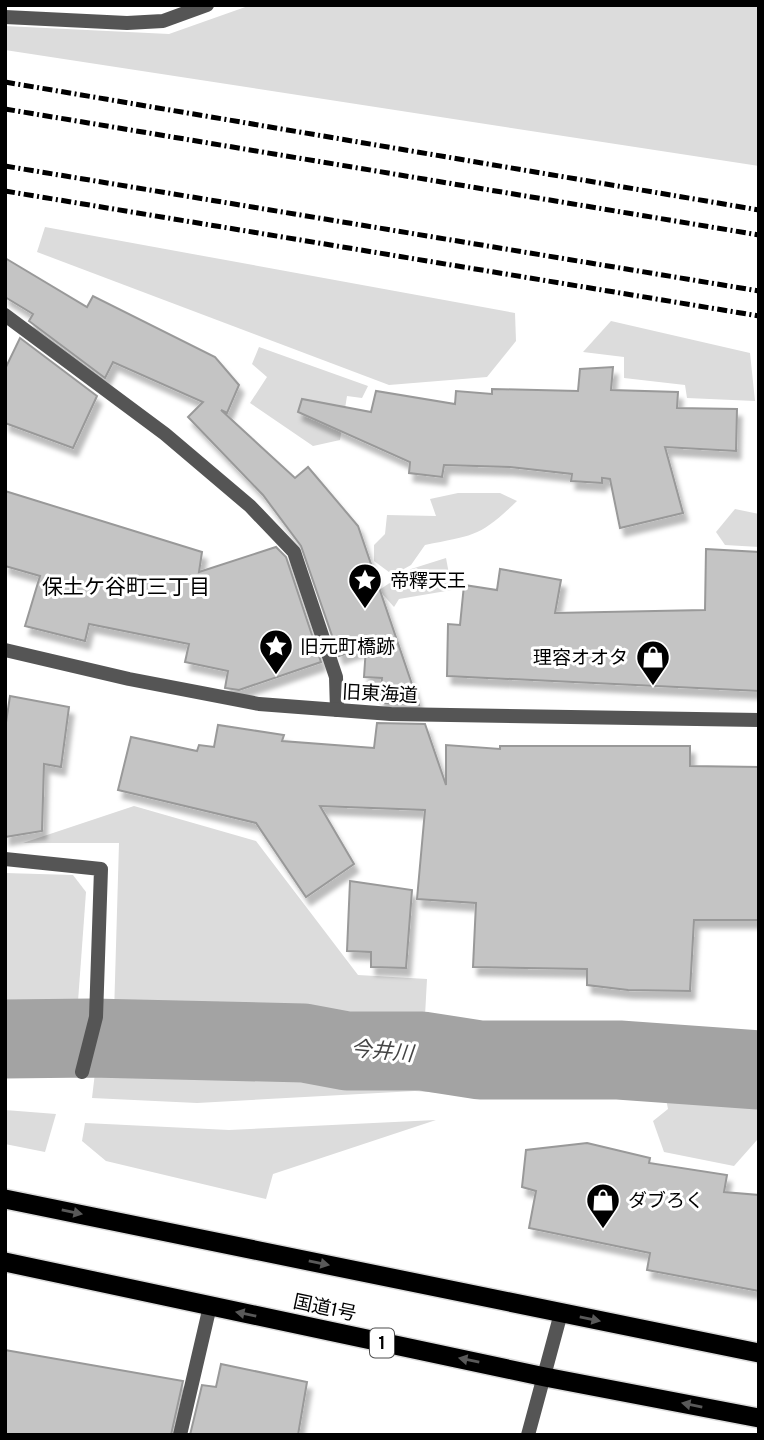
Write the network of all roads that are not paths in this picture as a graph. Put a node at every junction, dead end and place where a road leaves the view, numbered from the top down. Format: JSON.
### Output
{"nodes":[{"id":1,"x":207,"y":5,"type":"edge"},
{"id":2,"x":5,"y":16,"type":"edge"},
{"id":3,"x":5,"y":315,"type":"edge"},
{"id":4,"x":5,"y":650,"type":"edge"},
{"id":5,"x":337,"y":710,"type":"junction"},
{"id":6,"x":759,"y":720,"type":"edge"},
{"id":7,"x":5,"y":859,"type":"edge"},
{"id":8,"x":83,"y":1067,"type":"dead end"},
{"id":9,"x":5,"y":1199,"type":"edge"},
{"id":10,"x":5,"y":1262,"type":"edge"},
{"id":11,"x":210,"y":1306,"type":"junction"},
{"id":12,"x":561,"y":1313,"type":"junction"},
{"id":13,"x":759,"y":1353,"type":"edge"},
{"id":14,"x":545,"y":1377,"type":"junction"},
{"id":15,"x":759,"y":1418,"type":"edge"},
{"id":16,"x":180,"y":1435,"type":"edge"},
{"id":17,"x":528,"y":1435,"type":"edge"}],
"edges":[{"from":1,"to":2,"type":"street"},
{"from":3,"to":5,"type":"street"},
{"from":4,"to":5,"type":"street","name":"旧東海道"},
{"from":5,"to":6,"type":"street","name":"旧東海道"},
{"from":7,"to":8,"type":"street"},
{"from":9,"to":12,"type":"highway","one_way":true},
{"from":10,"to":11,"type":"highway","name":"国道1号","number":"1"},
{"from":14,"to":11,"type":"highway","name":"国道1号","number":"1","one_way":true},
{"from":11,"to":16,"type":"street"},
{"from":12,"to":13,"type":"highway","one_way":true},
{"from":12,"to":14,"type":"street"},
{"from":15,"to":14,"type":"highway","name":"国道1号","number":"1","one_way":true},
{"from":14,"to":17,"type":"street"}]}
